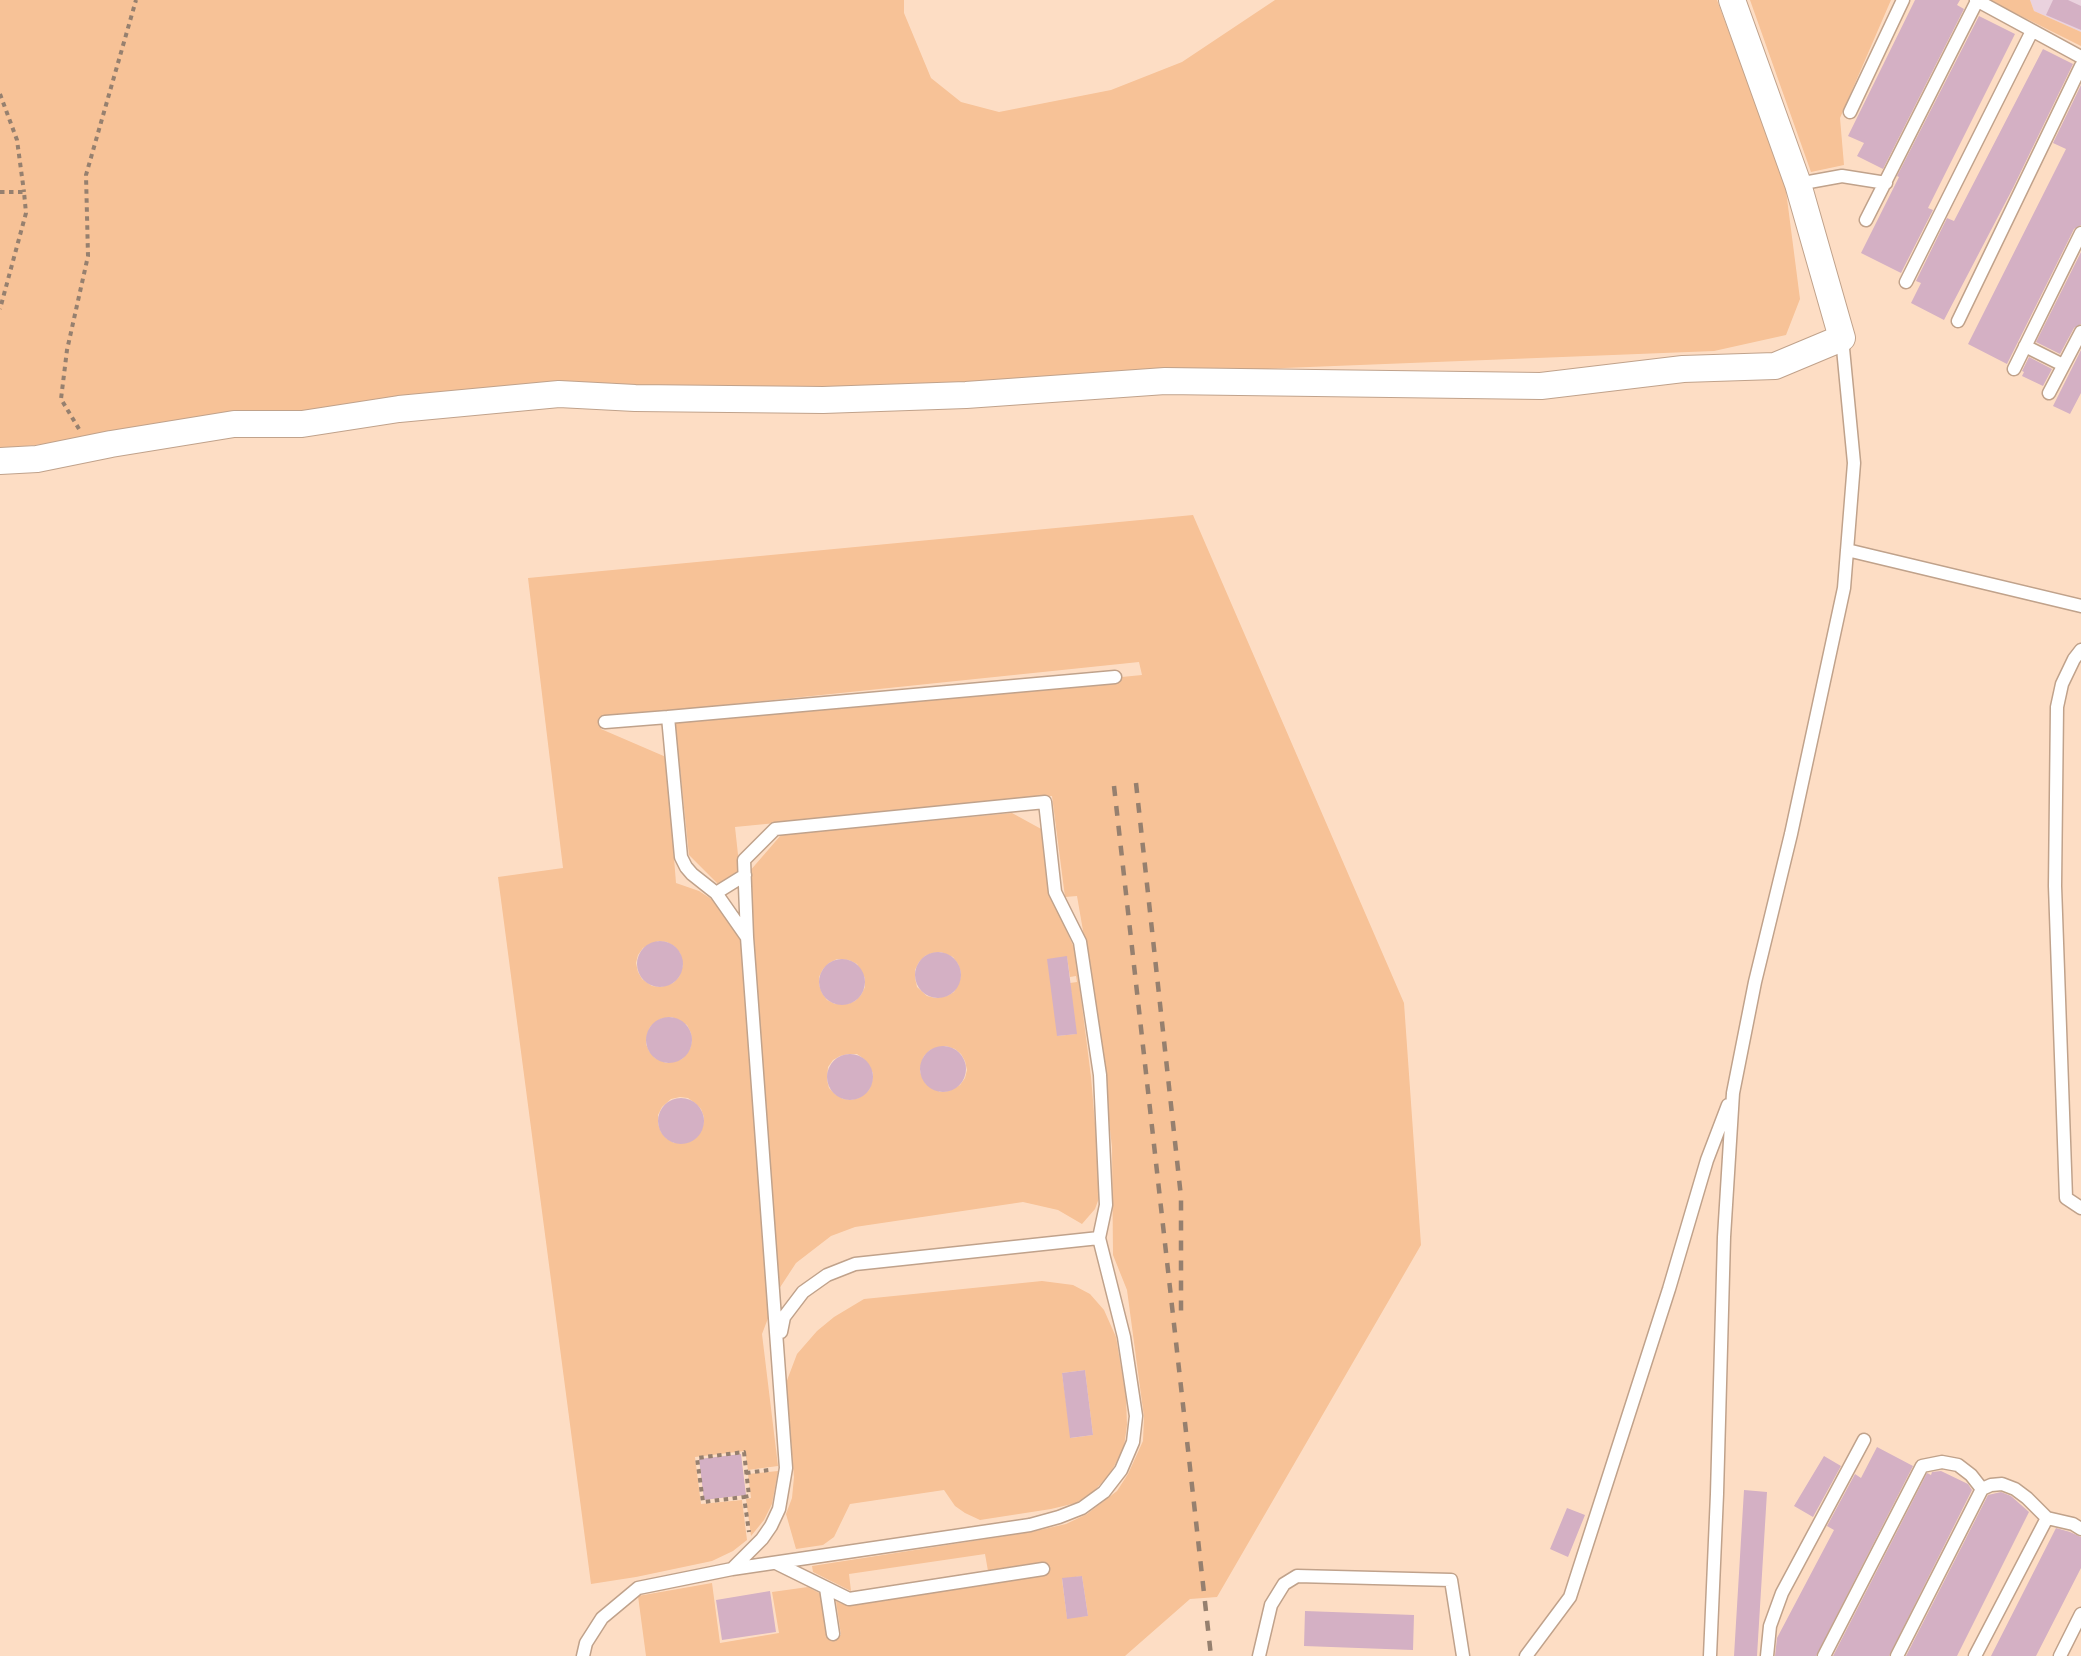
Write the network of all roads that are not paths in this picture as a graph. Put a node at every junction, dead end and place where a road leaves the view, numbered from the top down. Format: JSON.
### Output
{"nodes":[{"id":1,"x":1732,"y":0,"type":"edge"},
{"id":2,"x":1903,"y":0,"type":"edge"},
{"id":3,"x":1976,"y":1,"type":"edge"},
{"id":4,"x":2032,"y":31,"type":"junction"},
{"id":5,"x":2081,"y":57,"type":"edge"},
{"id":6,"x":2081,"y":66,"type":"edge"},
{"id":7,"x":1850,"y":112,"type":"dead end"},
{"id":8,"x":1886,"y":183,"type":"junction"},
{"id":9,"x":1798,"y":184,"type":"junction"},
{"id":10,"x":1866,"y":220,"type":"dead end"},
{"id":11,"x":2081,"y":233,"type":"edge"},
{"id":12,"x":1906,"y":282,"type":"dead end"},
{"id":13,"x":1958,"y":321,"type":"dead end"},
{"id":14,"x":2081,"y":332,"type":"edge"},
{"id":15,"x":1842,"y":338,"type":"junction"},
{"id":16,"x":2025,"y":346,"type":"junction"},
{"id":17,"x":2064,"y":365,"type":"junction"},
{"id":18,"x":2014,"y":369,"type":"dead end"},
{"id":19,"x":2049,"y":393,"type":"dead end"},
{"id":20,"x":0,"y":460,"type":"edge"},
{"id":21,"x":1847,"y":550,"type":"junction"},
{"id":22,"x":2081,"y":606,"type":"edge"},
{"id":23,"x":2081,"y":650,"type":"edge"},
{"id":24,"x":1116,"y":677,"type":"dead end"},
{"id":25,"x":668,"y":717,"type":"junction"},
{"id":26,"x":605,"y":722,"type":"dead end"},
{"id":27,"x":745,"y":875,"type":"junction"},
{"id":28,"x":716,"y":892,"type":"junction"},
{"id":29,"x":747,"y":937,"type":"junction"},
{"id":30,"x":1732,"y":1093,"type":"junction"},
{"id":31,"x":2081,"y":1208,"type":"edge"},
{"id":32,"x":1099,"y":1238,"type":"junction"},
{"id":33,"x":777,"y":1344,"type":"junction"},
{"id":34,"x":1864,"y":1440,"type":"dead end"},
{"id":35,"x":1982,"y":1489,"type":"junction"},
{"id":36,"x":2047,"y":1518,"type":"junction"},
{"id":37,"x":2081,"y":1529,"type":"edge"},
{"id":38,"x":776,"y":1563,"type":"junction"},
{"id":39,"x":732,"y":1569,"type":"junction"},
{"id":40,"x":1043,"y":1569,"type":"dead end"},
{"id":41,"x":826,"y":1588,"type":"junction"},
{"id":42,"x":2081,"y":1614,"type":"edge"},
{"id":43,"x":834,"y":1634,"type":"dead end"},
{"id":44,"x":583,"y":1656,"type":"edge"},
{"id":45,"x":1259,"y":1656,"type":"edge"},
{"id":46,"x":1462,"y":1656,"type":"edge"},
{"id":47,"x":1526,"y":1656,"type":"edge"},
{"id":48,"x":1710,"y":1656,"type":"edge"},
{"id":49,"x":1767,"y":1656,"type":"edge"},
{"id":50,"x":1824,"y":1656,"type":"edge"},
{"id":51,"x":1897,"y":1656,"type":"edge"},
{"id":52,"x":1976,"y":1656,"type":"edge"},
{"id":53,"x":2060,"y":1656,"type":"edge"}],
"edges":[{"from":1,"to":9,"type":"street"},
{"from":2,"to":7,"type":"lane"},
{"from":3,"to":4,"type":"lane"},
{"from":3,"to":8,"type":"lane"},
{"from":4,"to":5,"type":"lane"},
{"from":4,"to":12,"type":"lane"},
{"from":6,"to":13,"type":"lane"},
{"from":8,"to":9,"type":"lane"},
{"from":8,"to":10,"type":"lane"},
{"from":9,"to":15,"type":"street"},
{"from":11,"to":16,"type":"lane"},
{"from":14,"to":17,"type":"lane"},
{"from":15,"to":20,"type":"street"},
{"from":15,"to":21,"type":"lane"},
{"from":16,"to":17,"type":"lane"},
{"from":16,"to":18,"type":"lane"},
{"from":17,"to":19,"type":"lane"},
{"from":21,"to":22,"type":"lane"},
{"from":21,"to":30,"type":"lane"},
{"from":23,"to":31,"type":"lane"},
{"from":24,"to":25,"type":"lane"},
{"from":25,"to":26,"type":"lane"},
{"from":25,"to":28,"type":"lane"},
{"from":27,"to":28,"type":"lane"},
{"from":27,"to":29,"type":"lane"},
{"from":27,"to":32,"type":"lane"},
{"from":28,"to":29,"type":"lane"},
{"from":29,"to":33,"type":"lane"},
{"from":30,"to":47,"type":"lane"},
{"from":30,"to":48,"type":"lane"},
{"from":32,"to":33,"type":"lane"},
{"from":32,"to":38,"type":"lane"},
{"from":33,"to":39,"type":"lane"},
{"from":34,"to":49,"type":"lane"},
{"from":35,"to":36,"type":"lane"},
{"from":35,"to":50,"type":"lane"},
{"from":35,"to":51,"type":"lane"},
{"from":36,"to":37,"type":"lane"},
{"from":36,"to":52,"type":"lane"},
{"from":38,"to":39,"type":"lane"},
{"from":38,"to":41,"type":"lane"},
{"from":39,"to":44,"type":"lane"},
{"from":40,"to":41,"type":"lane"},
{"from":41,"to":43,"type":"lane"},
{"from":42,"to":53,"type":"lane"},
{"from":45,"to":46,"type":"lane"}]}
